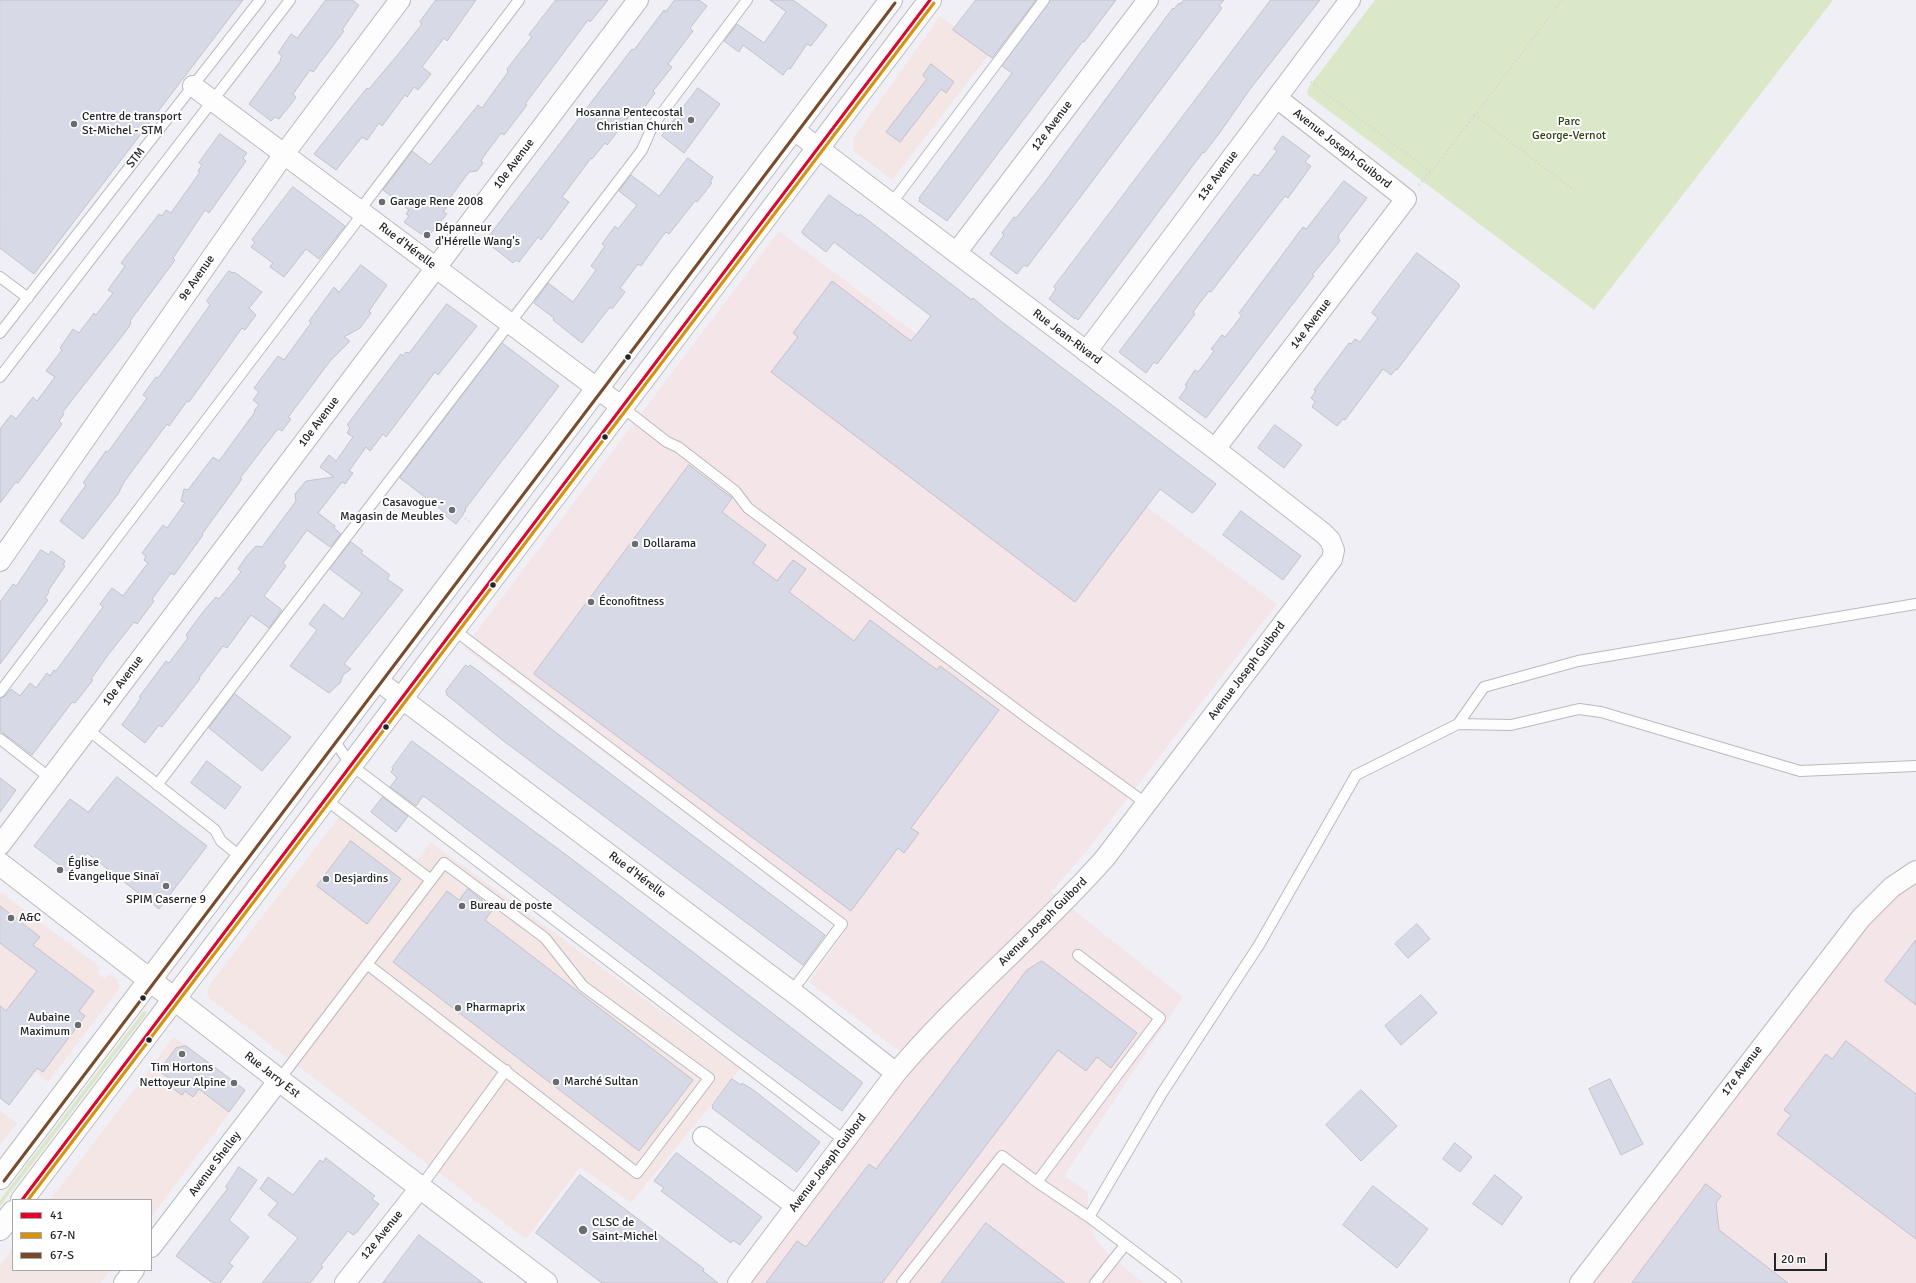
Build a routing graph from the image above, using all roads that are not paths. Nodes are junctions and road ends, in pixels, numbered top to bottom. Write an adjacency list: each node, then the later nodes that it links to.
1 (260, 0): 12 (lane, STM)
2 (290, 0): 14 (lane)
3 (400, 0): 17 (street, 9e Avenue)
4 (519, 0): 20 (lane)
5 (638, 0): 22 (street, 10e Avenue)
6 (747, 0): 25 (lane)
7 (891, 0): 15 (main road)
8 (930, 0): 16 (main road)
9 (1044, 0): 19 (lane)
10 (1148, 0): 21 (street, 12e Avenue)
11 (1350, 0): 13 (street, 13e Avenue)
12 (193, 86): 14 (street, Rue d'Hérelle); 24 (lane, STM)
13 (1277, 98): 18 (street, Avenue Joseph-Guibord); 27 (street, 13e Avenue)
14 (213, 101): 17 (street, Rue d'Hérelle); 28 (lane)
15 (794, 129): 16 (street, Rue Jean-Rivard); 29 (main road)
16 (819, 148): 19 (street, Rue Jean-Rivard); 30 (main road)
17 (284, 154): 20 (street, Rue d'Hérelle); 33 (street, 9e Avenue)
18 (1406, 199): 31 (street, 14e Avenue)
19 (891, 204): 21 (street, Rue Jean-Rivard)
20 (361, 212): 22 (street, Rue d'Hérelle); 37 (lane)
21 (956, 253): 27 (street, Rue Jean-Rivard)
22 (436, 267): 25 (street, Rue d'Hérelle); 40 (street, 10e Avenue)
23 (0, 277): 24 (lane)
24 (28, 298): 26 (lane, STM)
25 (509, 323): 29 (street, Rue d'Hérelle); 46 (lane)
26 (0, 333)
27 (1086, 352): 31 (street, Rue Jean-Rivard)
28 (0, 377)
29 (597, 389): 30 (street, Rue d'Hérelle); 36 (main road)
30 (622, 407): 35 (main road); 48 (lane)
31 (1215, 449): 32 (street, Rue Jean-Rivard)
32 (1334, 550): 48 (street, Avenue Joseph Guibord)
33 (0, 561)
34 (1916, 604): 39 (lane)
35 (453, 629): 38 (main road); 57 (lane)
36 (377, 680): 38 (street, Rue d'Hérelle); 41 (main road)
37 (0, 692)
38 (401, 699): 43 (main road); 57 (street, Rue d'Hérelle)
39 (1458, 724): 44 (lane); 70 (lane)
40 (87, 729): 45 (street, 10e Avenue); 46 (lane)
41 (333, 739): 43 (lane); 50 (main road)
42 (0, 740): 45 (lane)
43 (351, 765): 47 (main road); 63 (lane)
44 (1916, 766)
45 (50, 778): 49 (street, 10e Avenue)
46 (157, 785): 50 (lane)
47 (325, 799): 53 (lane); 58 (main road)
48 (1147, 804): 60 (street, Avenue Joseph Guibord)
49 (0, 845)
50 (242, 858): 56 (main road)
51 (0, 864): 56 (main road, Rue Jarry Est)
52 (1916, 871): 82 (street, 17e Avenue)
53 (431, 880): 55 (lane); 59 (lane)
54 (1078, 955): 65 (lane)
55 (367, 964): 59 (lane); 61 (lane)
56 (149, 979): 58 (main road, Rue Jarry Est); 64 (main road)
57 (792, 991): 60 (street, Rue d'Hérelle)
58 (174, 1000): 61 (main road, Rue Jarry Est); 67 (main road)
59 (506, 1070): 66 (lane)
60 (896, 1073): 63 (street, Avenue Joseph Guibord)
61 (279, 1080): 66 (main road, Rue Jarry Est); 73 (street, Avenue Shelley)
62 (704, 1137): 68 (street)
63 (845, 1141): 68 (street, Avenue Joseph Guibord)
64 (0, 1178)
65 (1037, 1182): 70 (lane); 79 (lane)
66 (420, 1188): 76 (street, 12e Avenue); 77 (main road, Rue Jarry Est)
67 (23, 1199)
68 (796, 1206): 78 (street, Avenue Joseph Guibord)
69 (12, 1213): 71 (main road)
70 (1089, 1218): 72 (lane)
71 (0, 1229)
72 (1125, 1245): 80 (lane); 81 (lane)
73 (152, 1246)
74 (133, 1271): 75 (street)
75 (124, 1283)
76 (345, 1283)
77 (546, 1283)
78 (738, 1283)
79 (902, 1283)
80 (1096, 1283)
81 (1176, 1283)
82 (1580, 1283)

